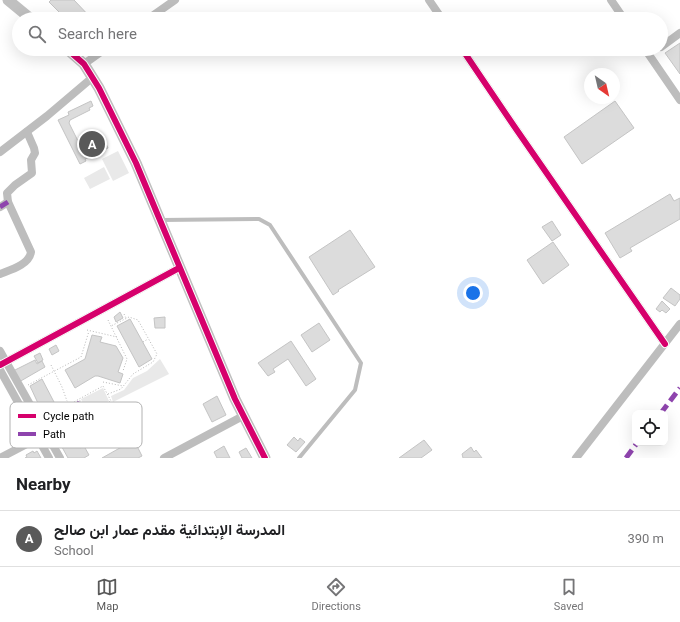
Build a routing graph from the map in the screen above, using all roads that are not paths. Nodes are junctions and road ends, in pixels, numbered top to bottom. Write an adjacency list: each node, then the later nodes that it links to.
1 (8, 0): 5 (street)
2 (175, 0): 6 (street)
3 (429, 0): 7 (street)
4 (611, 0): 8 (street)
5 (23, 12)
6 (158, 12)
7 (437, 12)
8 (619, 12)
9 (680, 33): 10 (street)
10 (668, 42)
11 (75, 56): 15 (street)
12 (95, 56): 15 (street)
13 (467, 56): 26 (street)
14 (650, 56): 17 (street)
15 (84, 64): 16 (street)
16 (93, 77): 18 (street); 22 (street)
17 (680, 100)
18 (26, 132): 19 (street); 20 (street)
19 (0, 152)
20 (8, 202): 21 (street); 24 (street)
21 (0, 206)
22 (159, 220): 23 (street); 41 (lane)
23 (180, 268): 28 (street); 32 (street)
24 (0, 274)
25 (680, 324): 26 (street)
26 (665, 344): 42 (street)
27 (0, 351): 28 (street)
28 (3, 363): 31 (street)
29 (0, 370): 30 (street)
30 (17, 402)
31 (27, 402)
32 (243, 416): 39 (street); 40 (street)
33 (18, 448): 36 (street)
34 (43, 448): 37 (street)
35 (54, 448): 38 (street)
36 (0, 458)
37 (49, 458)
38 (60, 458)
39 (164, 458)
40 (265, 458)
41 (299, 458)
42 (576, 458)

